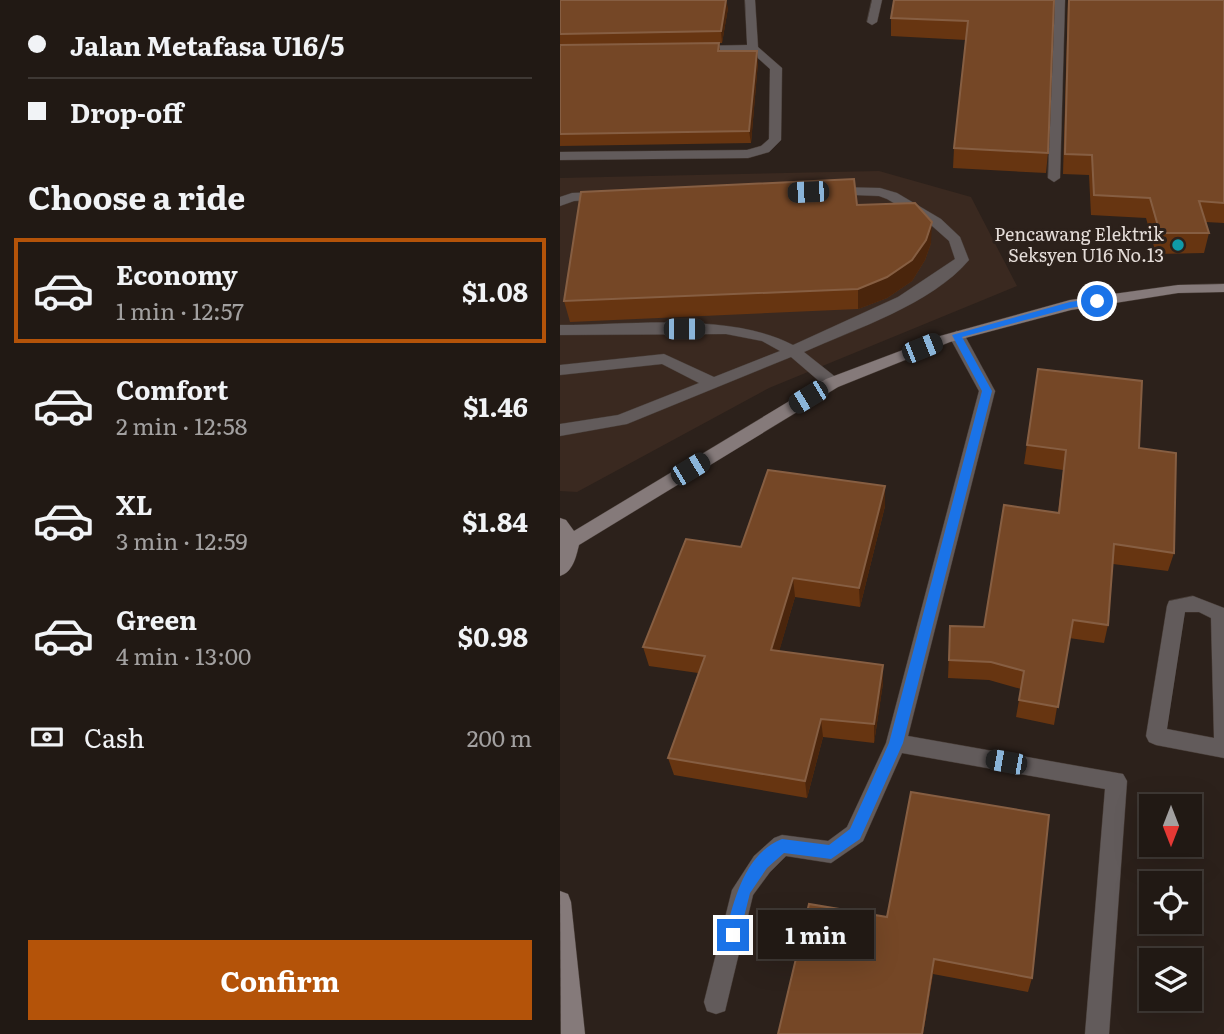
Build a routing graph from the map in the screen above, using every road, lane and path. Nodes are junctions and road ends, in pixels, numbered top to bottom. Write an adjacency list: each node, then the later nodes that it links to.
1 (750, 0): 5 (street)
2 (877, 0): 4 (street)
3 (1060, 0): 8 (street)
4 (872, 22)
5 (753, 48): 6 (street); 7 (street)
6 (684, 49)
7 (560, 156)
8 (1054, 178)
9 (820, 191): 15 (street)
10 (613, 196): 11 (street)
11 (560, 202)
12 (1224, 288): 14 (street)
13 (560, 330): 15 (street)
14 (957, 335): 18 (street); 23 (street)
15 (793, 351): 17 (street); 18 (street)
16 (560, 369): 17 (street)
17 (713, 383): 19 (street)
18 (832, 383): 20 (street)
19 (560, 430)
20 (565, 533): 21 (street)
21 (560, 569)
22 (1224, 739): 24 (street)
23 (896, 743): 26 (street); 28 (street)
24 (1224, 749)
25 (560, 902): 27 (street)
26 (716, 1002)
27 (573, 1034)
28 (1097, 1034)

